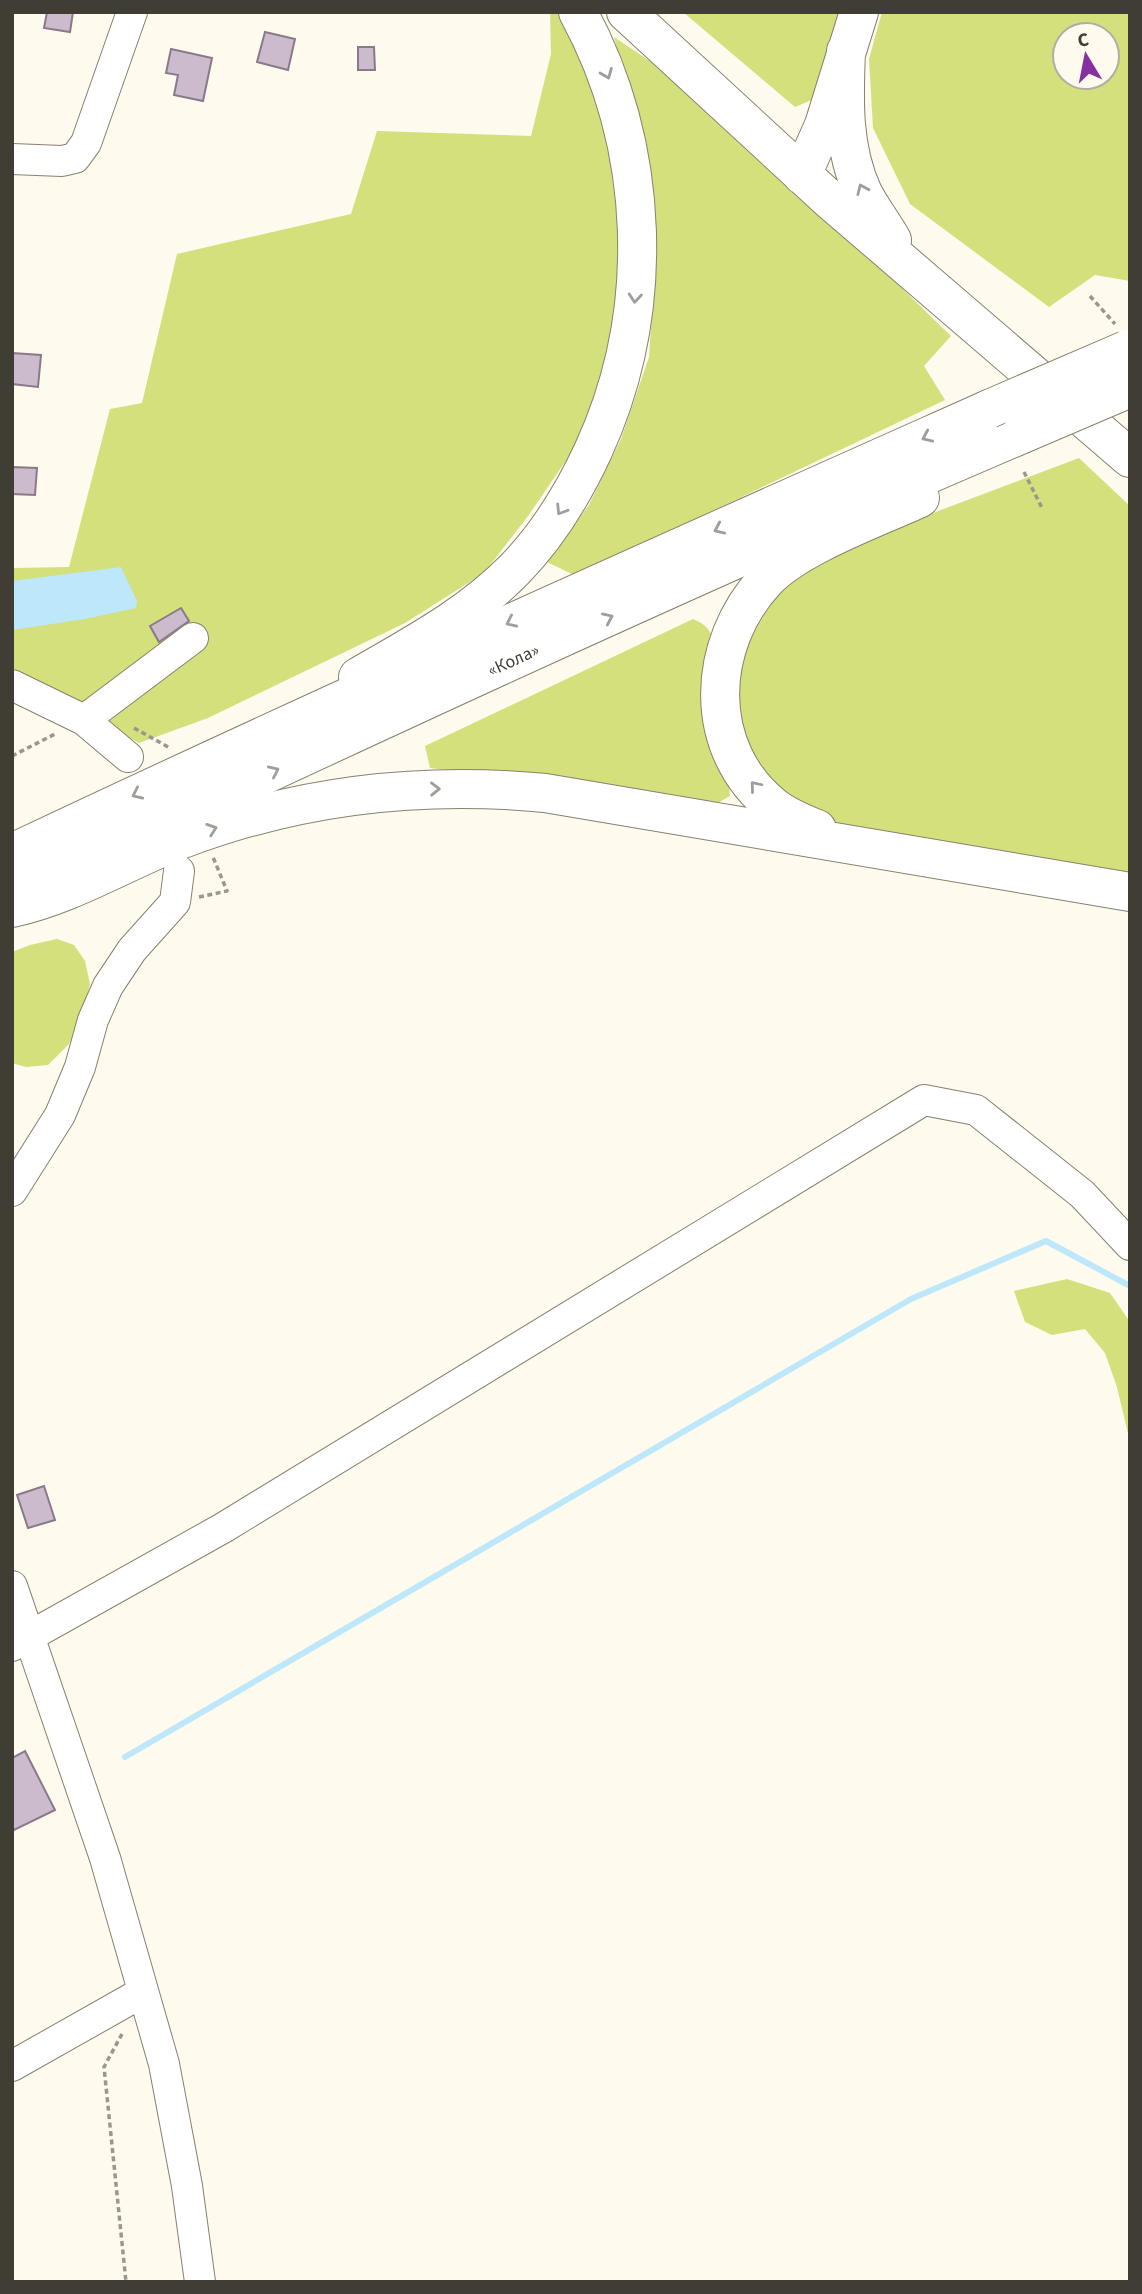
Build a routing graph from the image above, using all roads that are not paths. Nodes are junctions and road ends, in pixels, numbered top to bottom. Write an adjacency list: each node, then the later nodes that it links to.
1 (132, 12): 6 (street)
2 (578, 12): 16 (main road, one-way to 16)
3 (626, 12): 7 (main road)
4 (859, 12): 5 (main road)
5 (846, 51): 7 (main road); 8 (main road, one-way to 5)
6 (12, 159)
7 (802, 175): 8 (main road)
8 (910, 268): 12 (main road)
9 (1127, 344): 16 (main road, «Кола», one-way to 16, bridge)
10 (1130, 388): 11 (main road, bridge)
11 (1020, 435): 18 (main road, one-way to 11); 22 (main road, «Кола», one-way to 11)
12 (1130, 458)
13 (193, 638): 15 (street)
14 (12, 685): 15 (street)
15 (84, 720): 17 (street)
16 (221, 755): 19 (main road, «Кола», one-way to 19)
17 (128, 757)
18 (854, 844): 21 (main road); 23 (main road, one-way to 18)
19 (12, 853)
20 (180, 871): 24 (street)
21 (1130, 892)
22 (12, 893)
23 (12, 908)
24 (12, 1191)
25 (1130, 1245): 27 (street)
26 (12, 1586): 27 (street)
27 (22, 1642): 28 (street)
28 (144, 1992): 29 (street); 30 (street)
29 (12, 2066)
30 (200, 2282)

